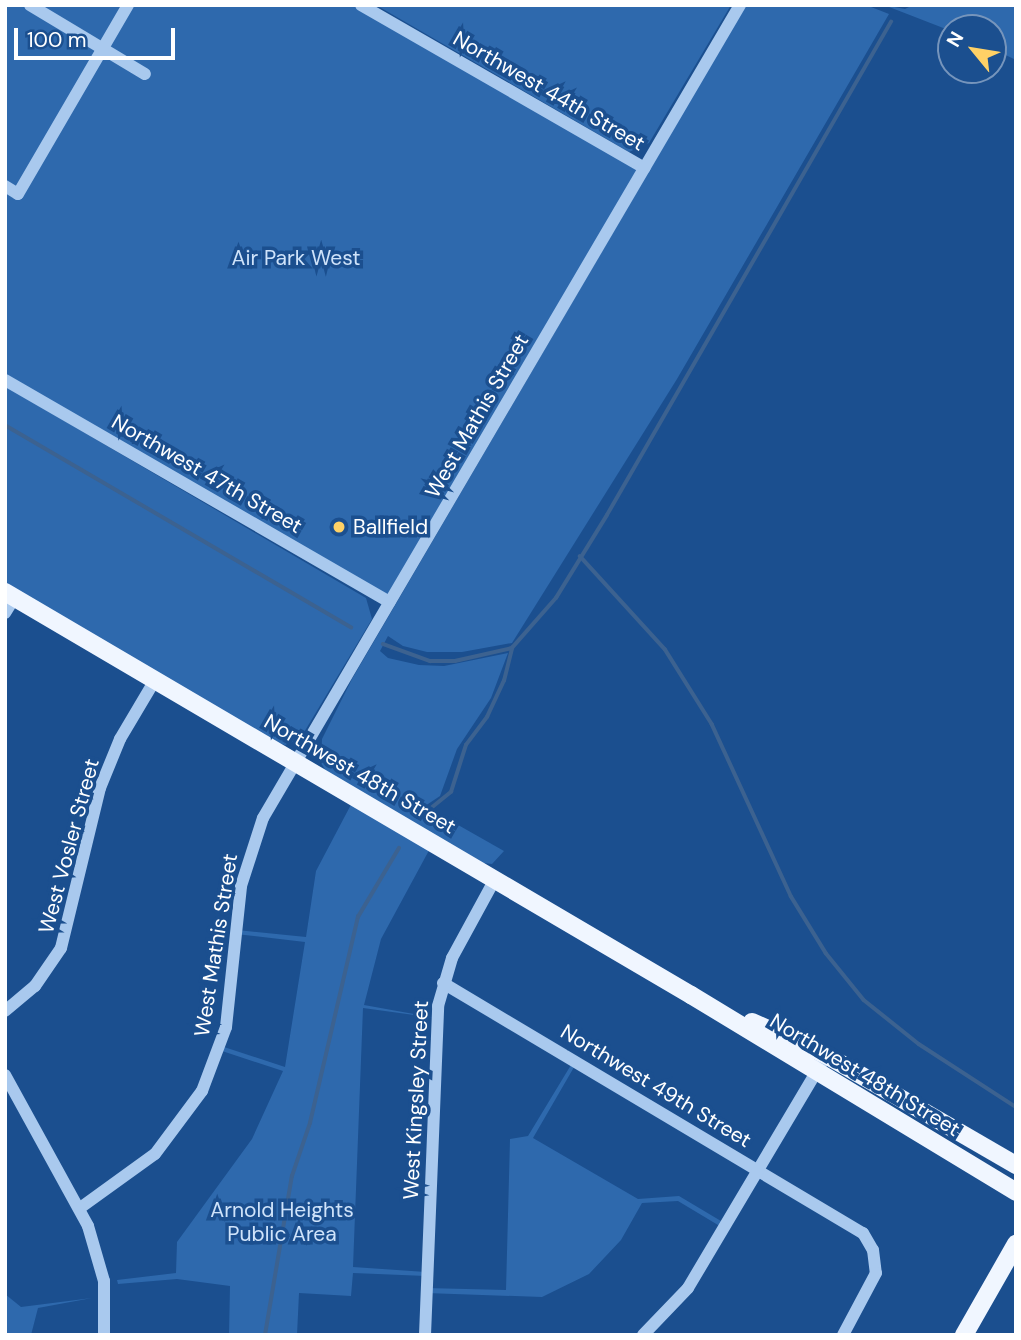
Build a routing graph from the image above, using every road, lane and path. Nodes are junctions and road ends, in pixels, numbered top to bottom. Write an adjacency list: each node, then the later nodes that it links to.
1 (30, 5): 5 (street)
2 (128, 5): 5 (street)
3 (362, 5): 7 (street, Northwest 44th Street)
4 (740, 5): 7 (street, West Mathis Street)
5 (103, 49): 6 (street); 8 (street)
6 (145, 74)
7 (644, 168): 11 (street, West Mathis Street)
8 (5, 186)
9 (5, 380): 11 (street, Northwest 47th Street)
10 (10, 594): 12 (street); 13 (main road, Northwest 48th Street)
11 (390, 602): 14 (street, West Mathis Street)
12 (5, 613)
13 (155, 680): 14 (main road, Northwest 48th Street); 18 (street, West Vosler Street)
14 (295, 762): 15 (main road, Northwest 48th Street); 25 (street, West Mathis Street)
15 (495, 879): 16 (street, West Kingsley Street); 17 (main road, Northwest 48th Street)
16 (443, 983): 23 (street, Northwest 49th Street); 28 (street, West Kingsley Street)
17 (691, 995): 19 (main road, Northwest 48th Street); 20 (main road, Northwest 48th Street)
18 (5, 1011)
19 (826, 1055): 20 (street); 22 (main road, Northwest 48th Street)
20 (816, 1073): 23 (street); 24 (main road, Northwest 48th Street)
21 (5, 1075): 25 (street)
22 (1016, 1165)
23 (758, 1169): 29 (street); 30 (street, Northwest 49th Street)
24 (1016, 1192)
25 (80, 1208): 27 (street)
26 (1016, 1244): 31 (main road)
27 (104, 1335)
28 (425, 1335)
29 (643, 1335)
30 (844, 1335)
31 (964, 1335)

